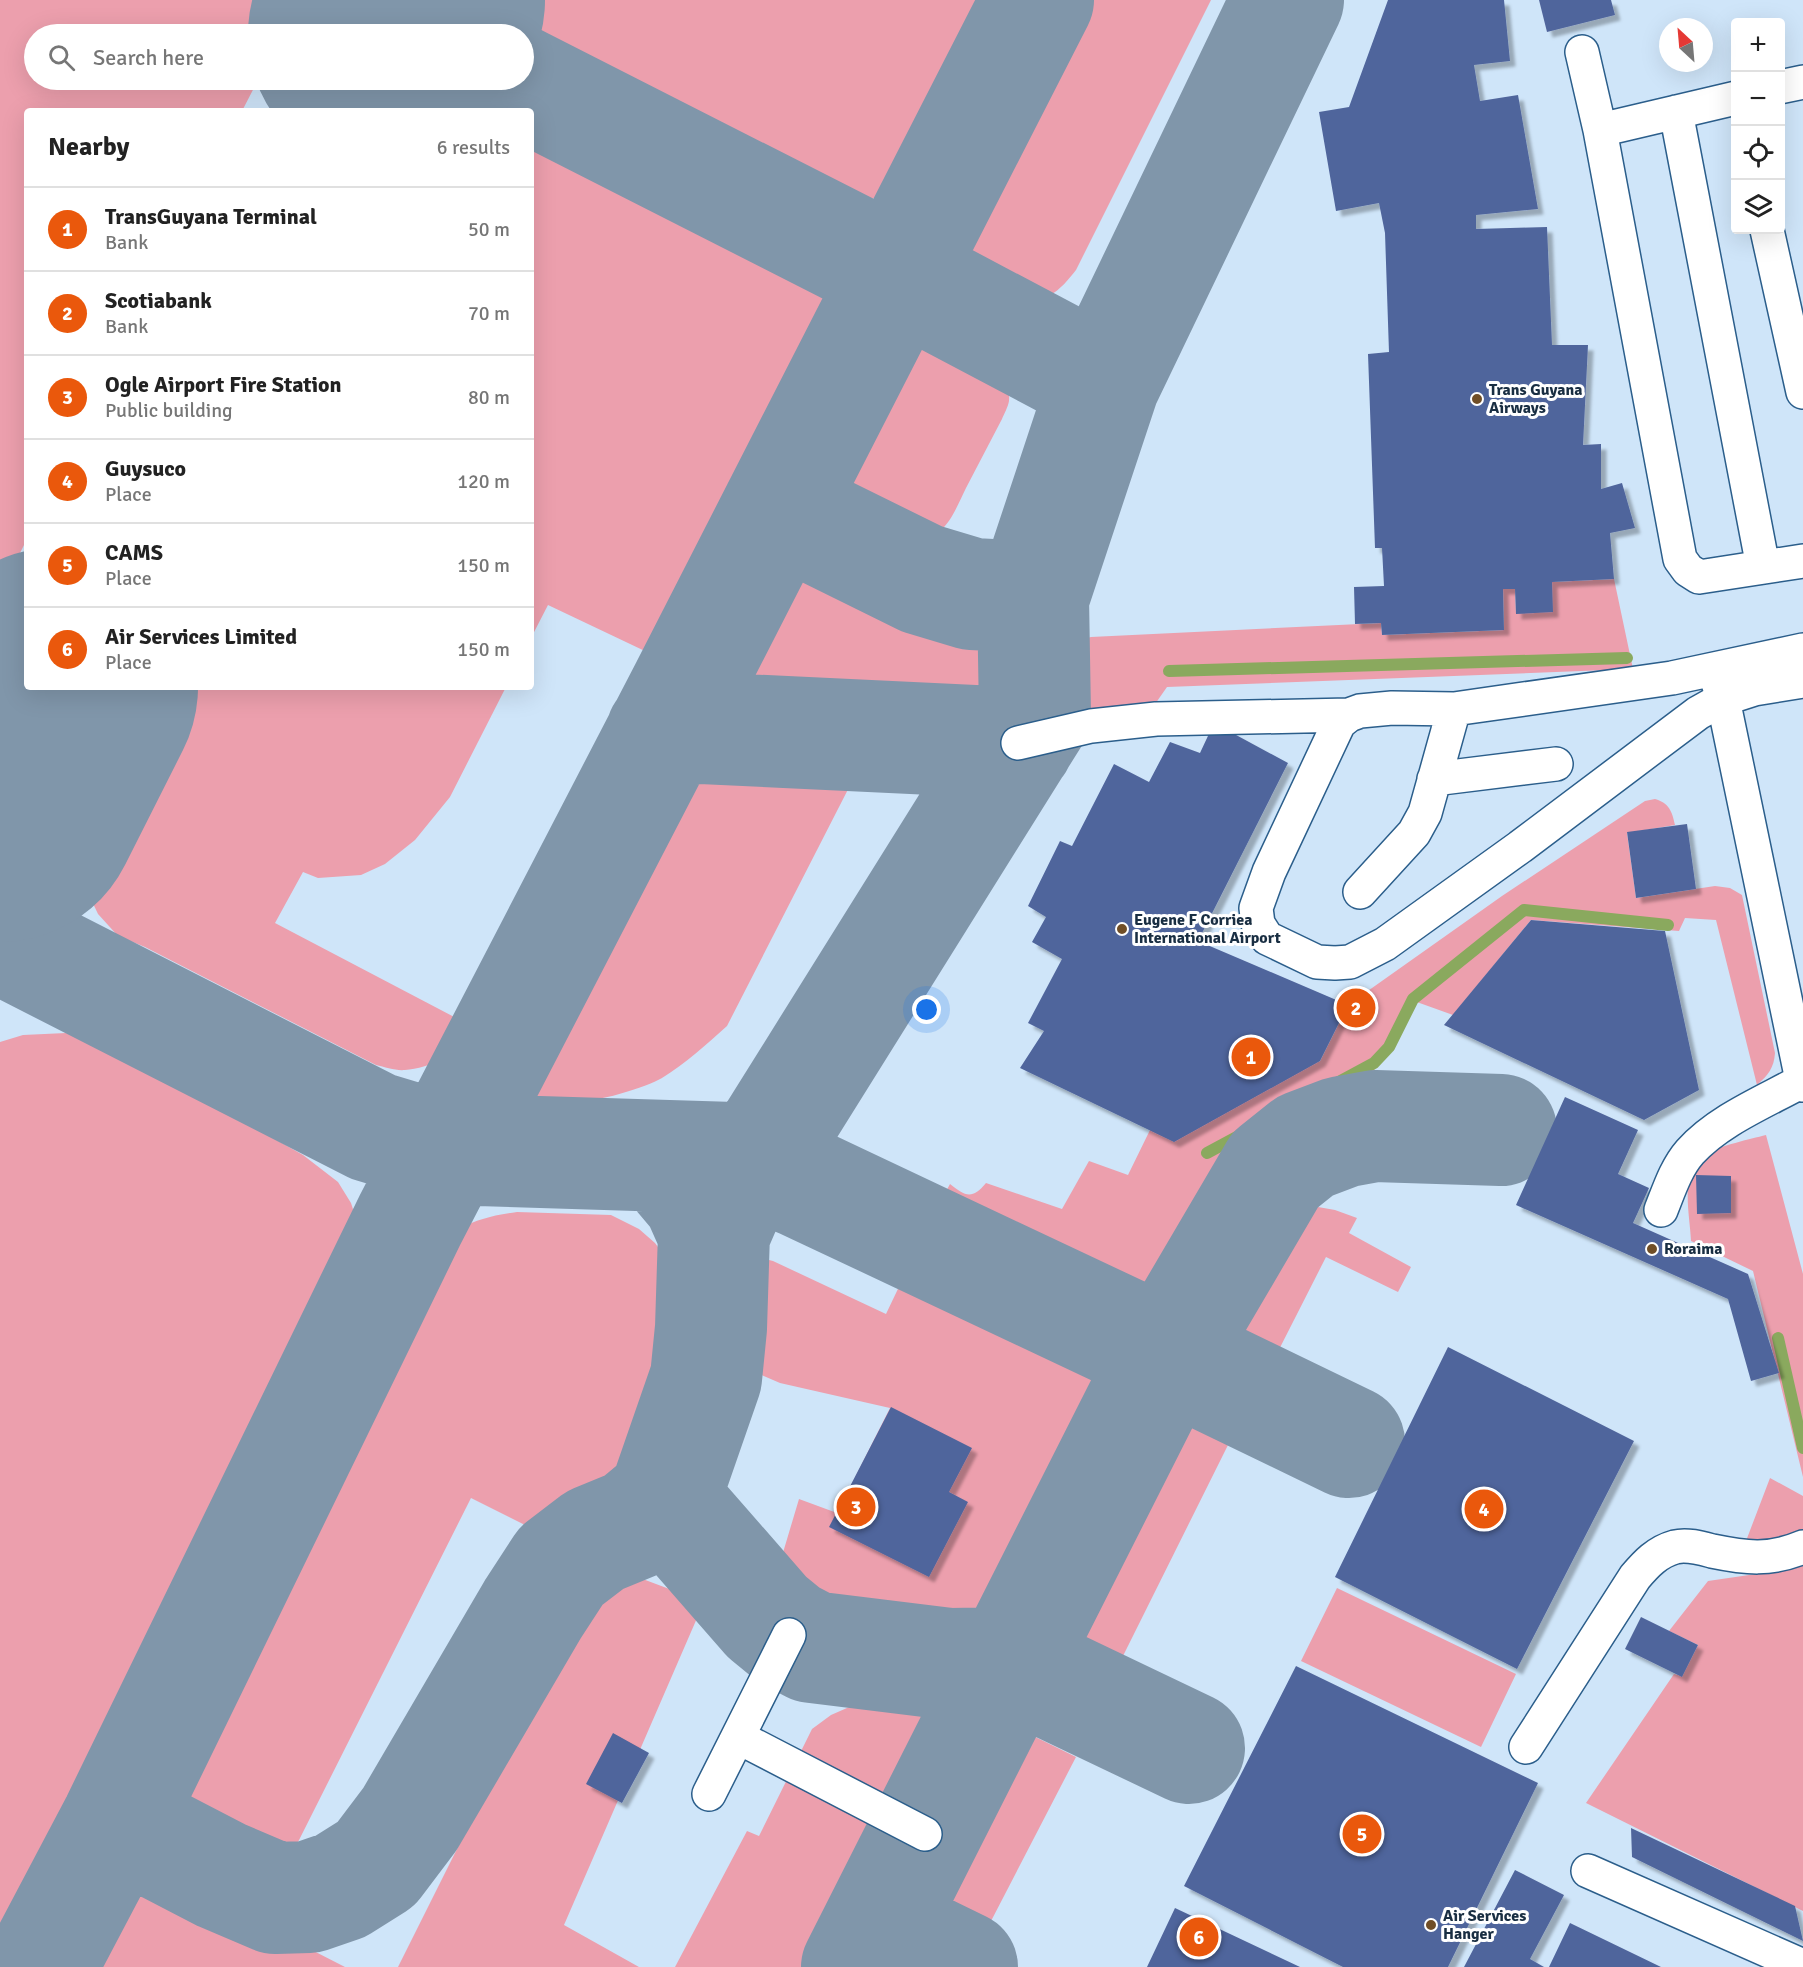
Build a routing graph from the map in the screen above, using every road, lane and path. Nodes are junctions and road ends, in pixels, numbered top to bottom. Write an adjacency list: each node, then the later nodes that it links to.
1 (1582, 52): 6 (street)
2 (1803, 82): 3 (street)
3 (1785, 86)
4 (1731, 99): 5 (street)
5 (1676, 112): 6 (street); 10 (street)
6 (1600, 130): 10 (street)
7 (1768, 234): 8 (street)
8 (1803, 392)
9 (1803, 561): 10 (street)
10 (1763, 567)
11 (1803, 650): 12 (street)
12 (1750, 675): 13 (street); 14 (street)
13 (1803, 681)
14 (1712, 694): 15 (street); 16 (street); 21 (street)
15 (1454, 709): 16 (street); 19 (street)
16 (1349, 715): 17 (street)
17 (1018, 743)
18 (1556, 764): 19 (street)
19 (1434, 779): 20 (street)
20 (1360, 892)
21 (1803, 1083): 22 (street)
22 (1661, 1210)
23 (1799, 1548): 26 (street)
24 (789, 1635): 25 (street)
25 (738, 1737): 27 (street); 28 (street)
26 (1526, 1747)
27 (709, 1794)
28 (925, 1834)
29 (1588, 1871): 30 (street)
30 (1803, 1966)

